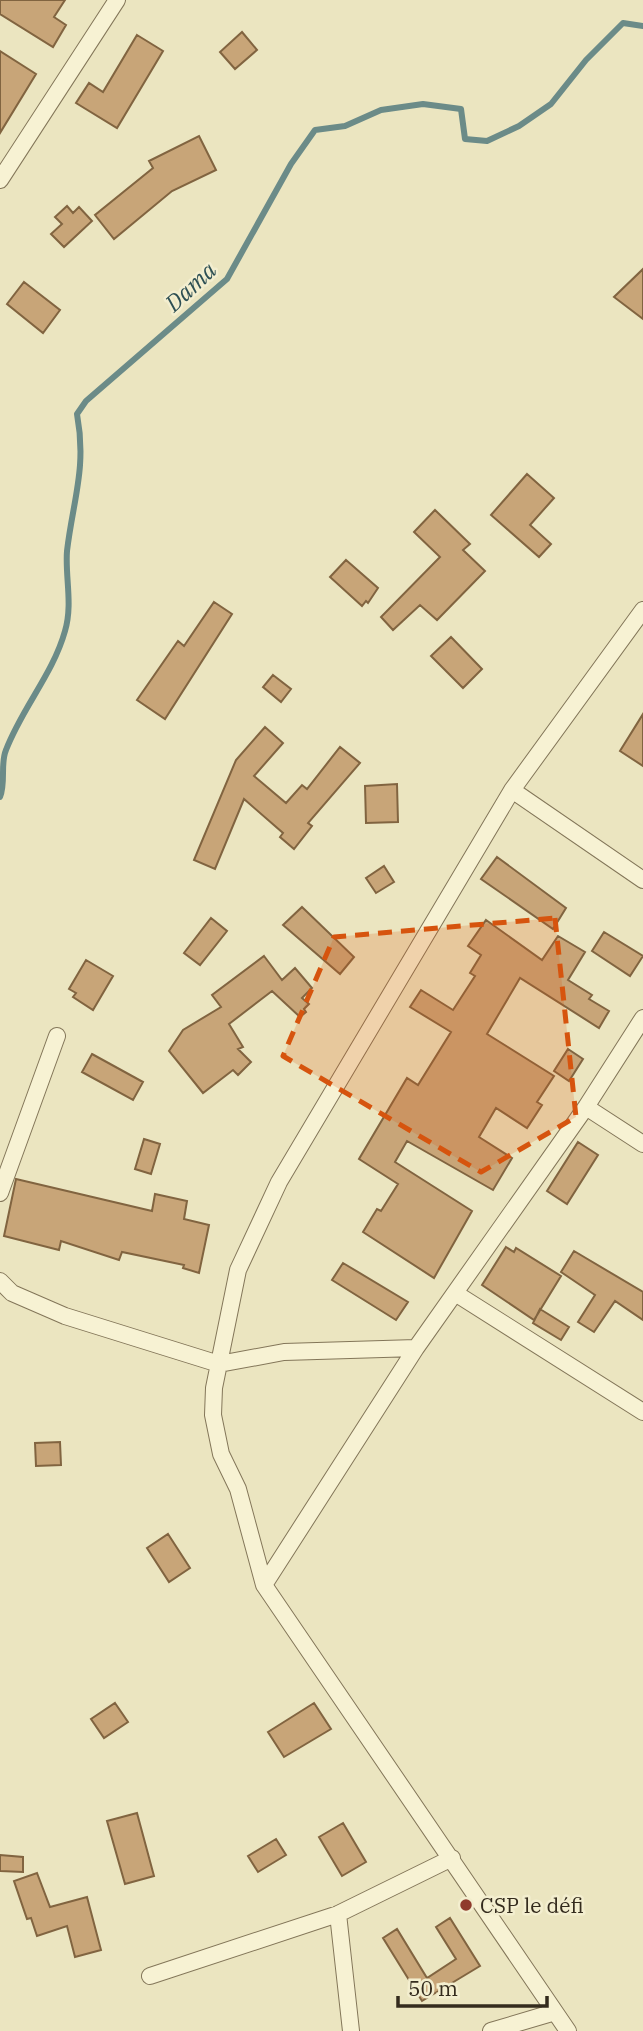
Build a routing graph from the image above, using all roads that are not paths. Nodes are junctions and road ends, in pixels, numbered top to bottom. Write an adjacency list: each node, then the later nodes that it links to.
1 (117, 0): 2 (street)
2 (0, 180)
3 (643, 610): 4 (street)
4 (512, 790): 5 (street); 14 (street)
5 (643, 880)
6 (643, 1018): 8 (street)
7 (57, 1036): 10 (street)
8 (586, 1107): 9 (street); 12 (street)
9 (643, 1144)
10 (0, 1193)
11 (0, 1281): 14 (street)
12 (455, 1293): 13 (street); 15 (street)
13 (416, 1349): 14 (street); 16 (street)
14 (219, 1364): 16 (street)
15 (643, 1412)
16 (264, 1585): 17 (street)
17 (452, 1858): 18 (street); 20 (street)
18 (338, 1914): 19 (street); 21 (street)
19 (150, 1976)
20 (555, 2012): 22 (street); 23 (street)
21 (351, 2031)
22 (491, 2031)
23 (568, 2031)

